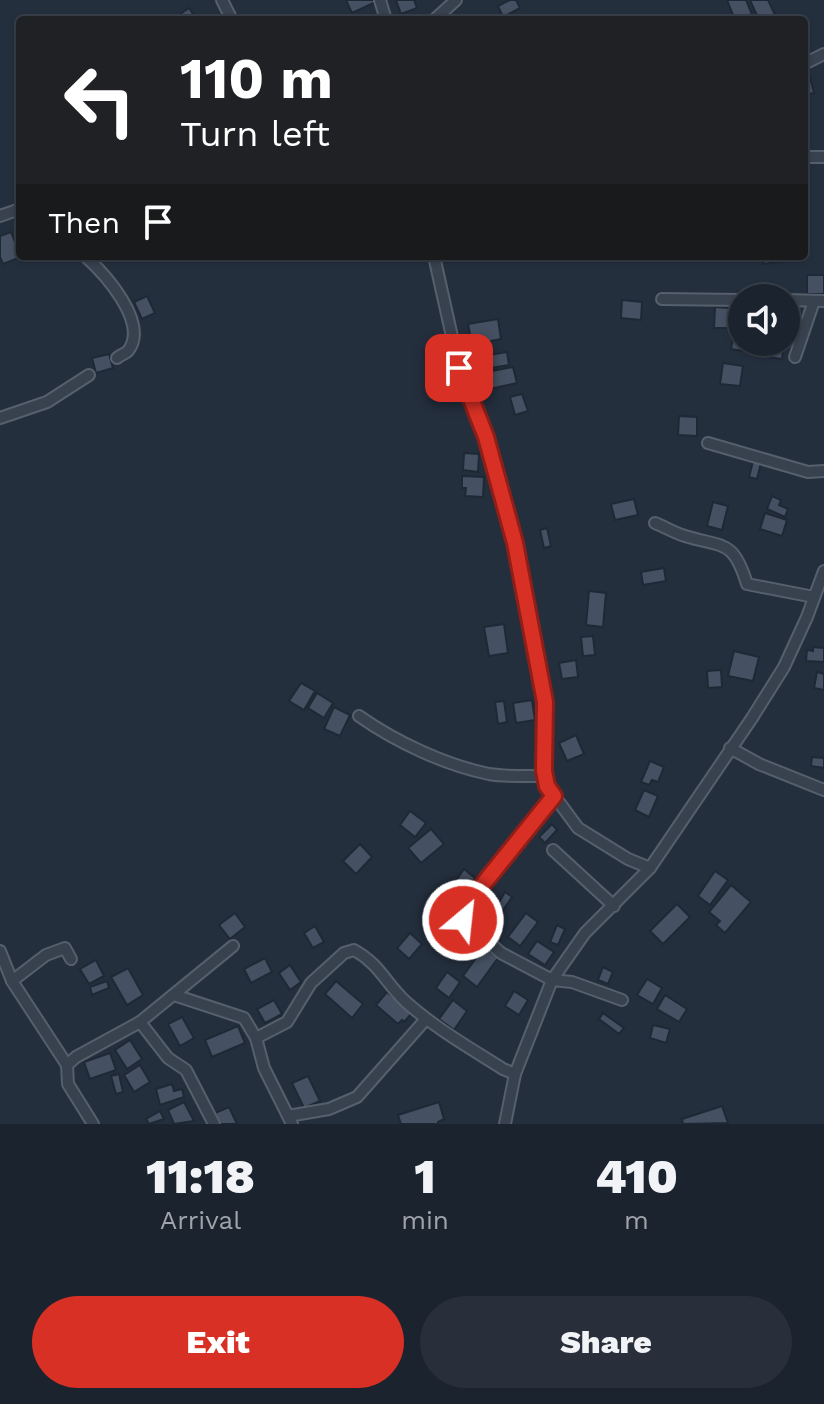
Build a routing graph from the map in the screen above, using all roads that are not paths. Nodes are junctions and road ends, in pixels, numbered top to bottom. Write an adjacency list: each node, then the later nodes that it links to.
1 (456, 0): 2 (street)
2 (438, 16)
3 (89, 260): 9 (street)
4 (435, 260): 19 (street)
5 (662, 299): 6 (street)
6 (728, 300)
7 (819, 301): 8 (street)
8 (795, 357)
9 (117, 358)
10 (89, 375): 11 (street)
11 (0, 418)
12 (708, 443): 13 (street)
13 (824, 471)
14 (655, 523): 16 (street)
15 (824, 571): 16 (street)
16 (814, 597): 18 (street)
17 (359, 716): 19 (street)
18 (730, 748): 20 (street); 23 (street)
19 (545, 776): 21 (street)
20 (824, 790)
21 (554, 796): 23 (street); 28 (street)
22 (553, 850): 24 (street)
23 (650, 868): 24 (street)
24 (614, 906): 28 (street)
25 (233, 946): 30 (street)
26 (0, 951): 29 (street)
27 (71, 959): 29 (street)
28 (552, 980): 31 (street); 36 (street)
29 (12, 981): 35 (street)
30 (174, 995): 33 (street); 34 (street)
31 (622, 1000)
32 (426, 1019): 34 (street); 36 (street); 37 (street)
33 (140, 1022): 35 (street); 39 (street)
34 (256, 1038): 37 (street)
35 (67, 1065): 38 (street)
36 (515, 1074): 40 (street)
37 (290, 1120)
38 (93, 1124)
39 (214, 1124)
40 (505, 1124)

